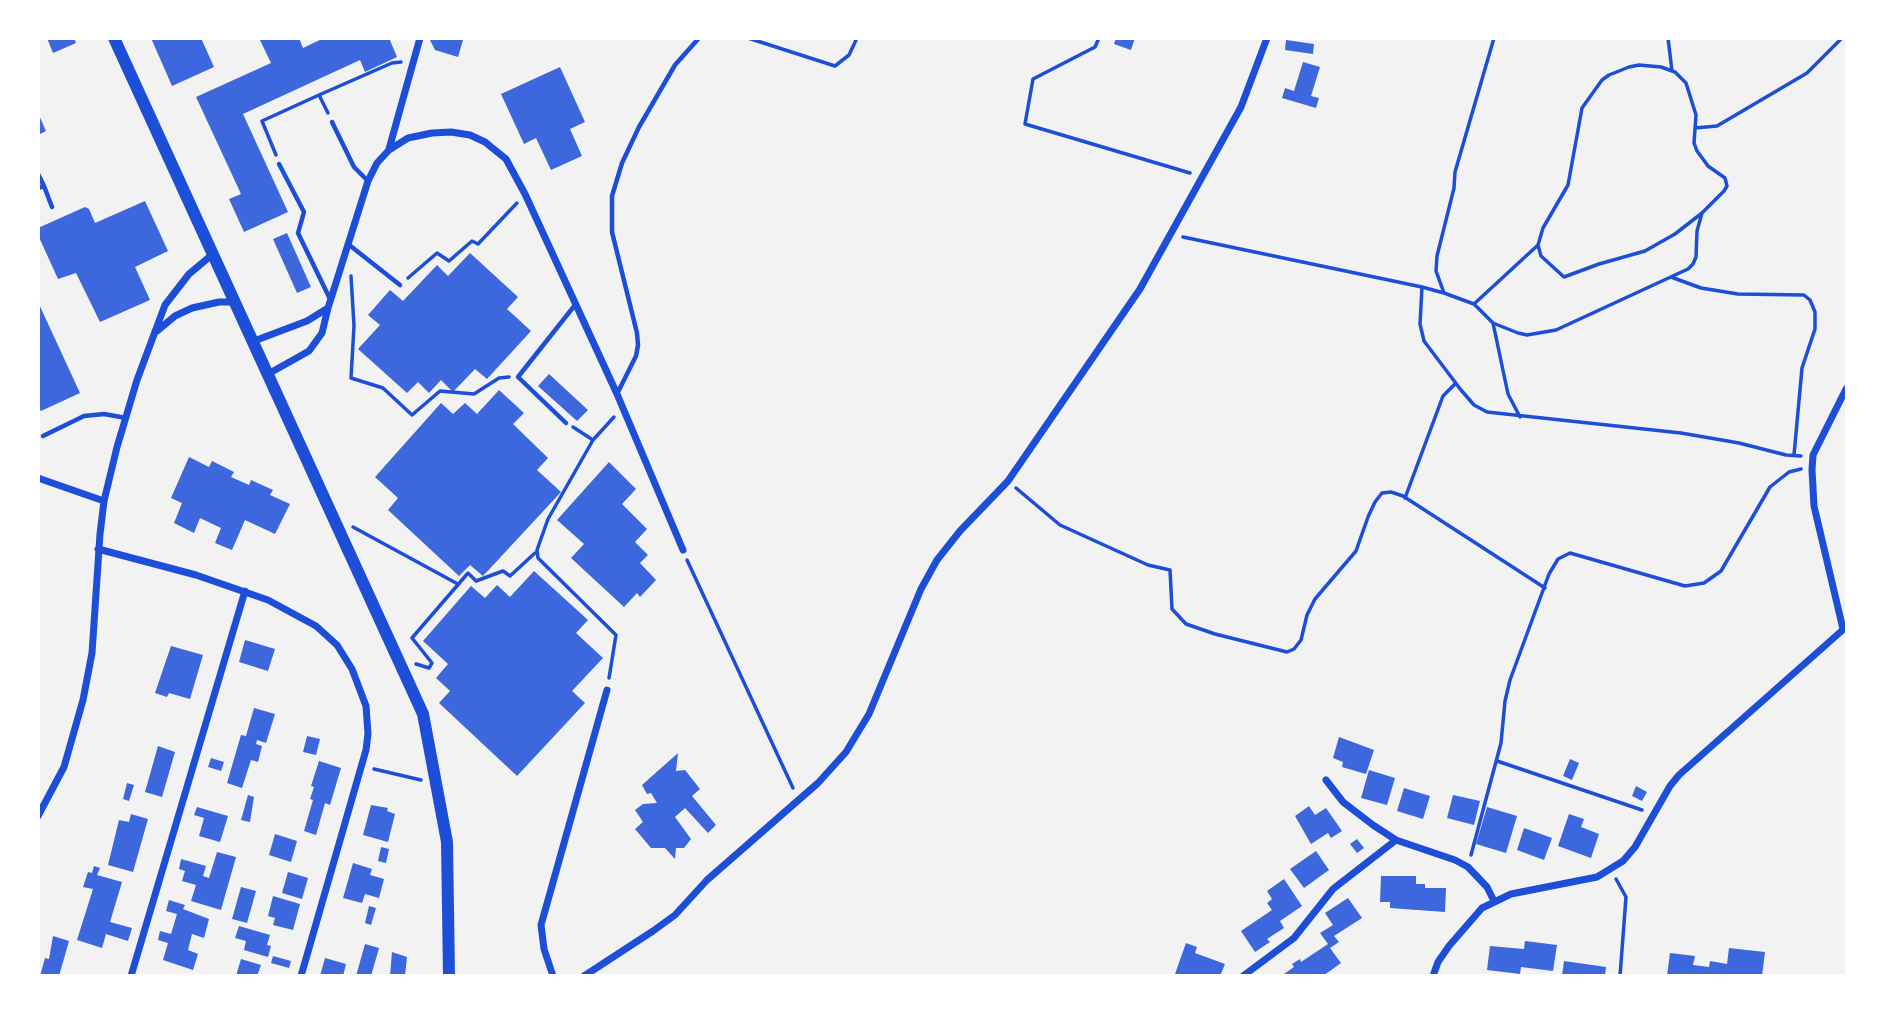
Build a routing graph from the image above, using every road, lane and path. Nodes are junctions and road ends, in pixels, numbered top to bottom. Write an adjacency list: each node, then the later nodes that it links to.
1 (114, 38): 28 (street)
2 (420, 38): 11 (street)
3 (699, 38): 44 (lane)
4 (748, 38): 5 (path)
5 (857, 38)
6 (1098, 38): 19 (path)
7 (1267, 38): 19 (street)
8 (1494, 38): 32 (path)
9 (1668, 38): 12 (path)
10 (1842, 38): 15 (path)
11 (413, 61): 13 (path); 16 (street)
12 (1672, 71): 15 (path); 27 (path)
13 (319, 95): 14 (path); 17 (path)
14 (332, 122): 20 (lane)
15 (1695, 128): 24 (path)
16 (388, 150): 20 (street); 22 (street)
17 (279, 164): 34 (lane)
18 (38, 174): 21 (lane)
19 (1202, 176): 25 (street)
20 (368, 181): 26 (street)
21 (41, 187): 23 (lane)
22 (525, 194): 30 (path); 35 (street)
23 (52, 207)
24 (1702, 213): 27 (path); 29 (path)
25 (1171, 233): 31 (path); 55 (street)
26 (348, 243): 30 (lane); 34 (street); 41 (path)
27 (1538, 245): 36 (path)
28 (213, 254): 33 (street); 38 (street)
29 (1671, 277): 37 (path); 51 (path)
30 (400, 285)
31 (1422, 287): 32 (path); 42 (path)
32 (1444, 292): 36 (path)
33 (234, 302): 38 (street); 39 (street)
34 (330, 304): 39 (street); 40 (street)
35 (576, 304): 41 (lane); 44 (street)
36 (1474, 304): 37 (path)
37 (1493, 323): 46 (path)
38 (156, 332): 47 (street)
39 (254, 341): 40 (street)
40 (268, 374): 58 (street)
41 (518, 377): 48 (lane)
42 (1455, 384): 46 (path); 56 (path)
43 (1846, 388): 52 (street)
44 (617, 394): 45 (street)
45 (623, 408): 50 (path); 60 (street)
46 (1520, 417): 51 (path)
47 (125, 418): 49 (lane); 57 (street)
48 (566, 423): 50 (path)
49 (43, 436)
50 (593, 440): 67 (path)
51 (1794, 455): 52 (path)
52 (1812, 455): 53 (street)
53 (1812, 470): 63 (path); 65 (street)
54 (38, 478): 57 (street)
55 (1008, 481): 56 (path); 72 (street)
56 (1405, 498): 63 (path)
57 (104, 501): 59 (street)
58 (334, 516): 62 (path); 66 (street)
59 (98, 549): 64 (street); 74 (street)
60 (683, 550): 72 (path)
61 (535, 553): 66 (path)
62 (456, 583)
63 (1545, 588): 68 (path)
64 (245, 591): 79 (street); 80 (street)
65 (1845, 628): 73 (street)
66 (397, 657): 81 (street)
67 (607, 690): 82 (street)
68 (1497, 761): 73 (path); 76 (path)
69 (373, 769): 70 (path)
70 (414, 778)
71 (1326, 780): 75 (street)
72 (798, 799): 83 (street)
73 (1654, 814): 77 (street)
74 (38, 816)
75 (1396, 839): 76 (street); 84 (street)
76 (1468, 867): 78 (street)
77 (1612, 870): 78 (street); 86 (path)
78 (1494, 901): 85 (street)
79 (131, 975)
80 (301, 975)
81 (449, 975)
82 (553, 975)
83 (584, 975)
84 (1243, 975)
85 (1433, 975)
86 (1619, 975)

